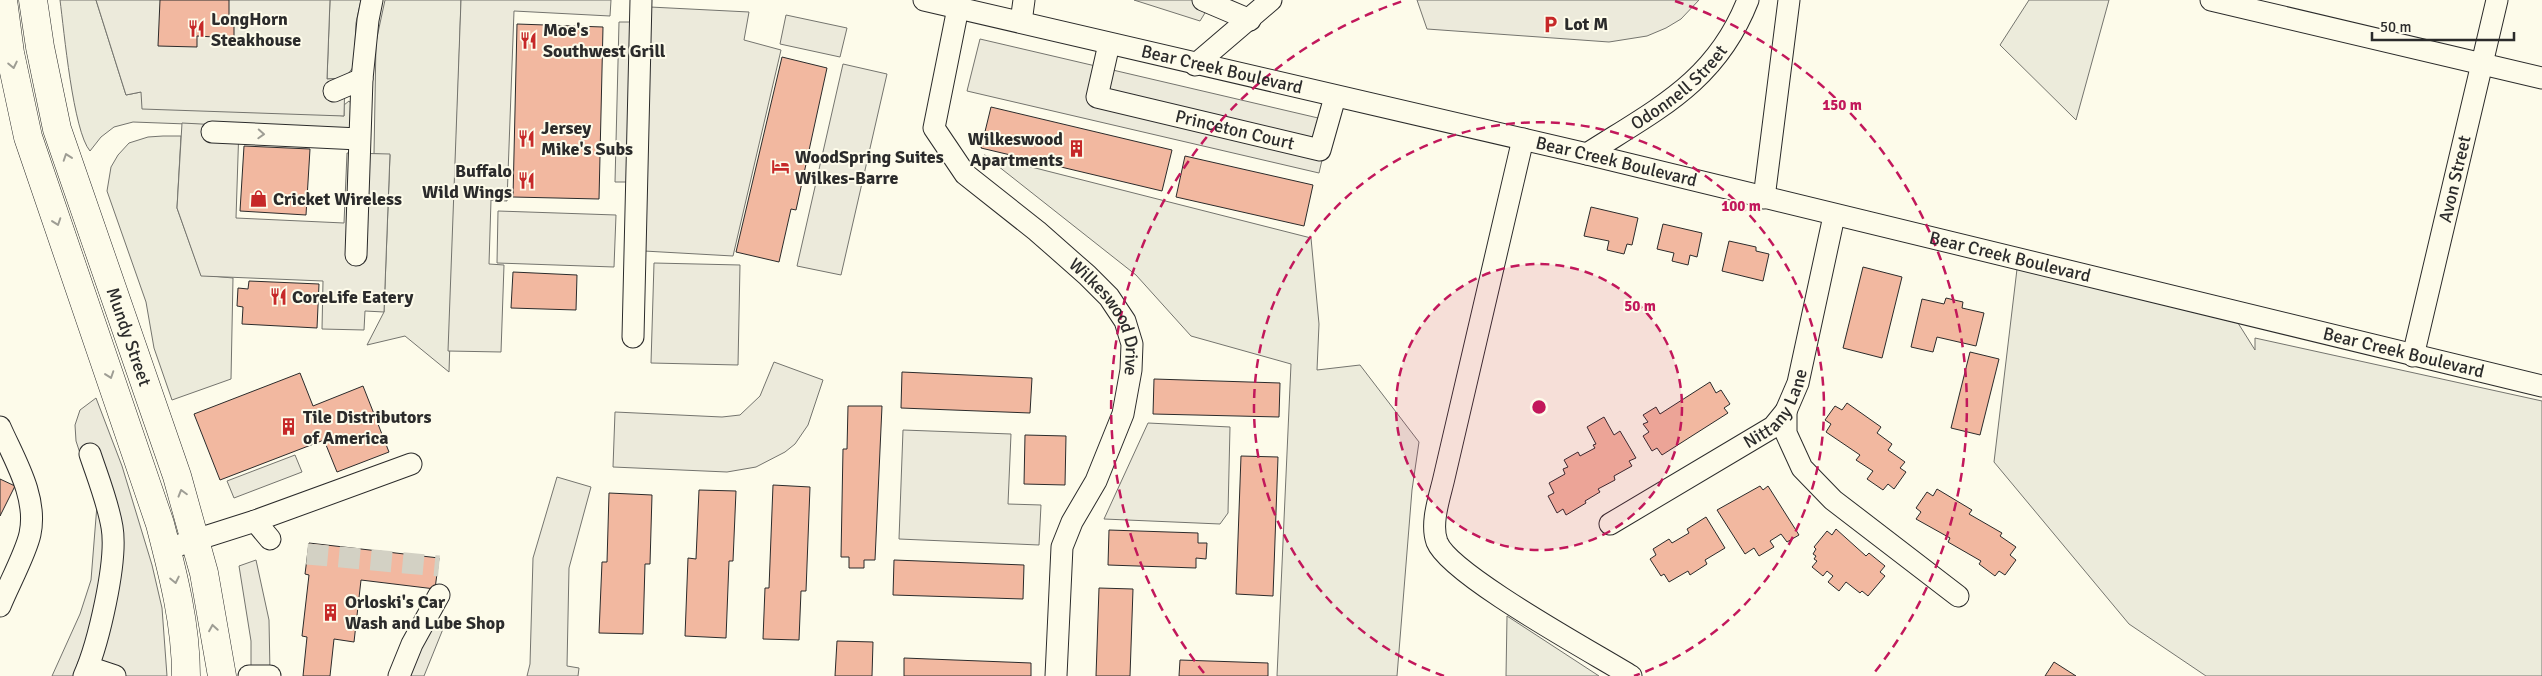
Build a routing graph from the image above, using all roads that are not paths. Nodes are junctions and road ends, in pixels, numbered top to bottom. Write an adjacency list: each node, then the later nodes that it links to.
1 (3, 0): 41 (main road, Mundy Street, one-way to 41)
2 (33, 0): 40 (main road, Mundy Street, one-way to 2)
3 (372, 0): 20 (street)
4 (641, 0): 30 (street)
5 (924, 0): 13 (street, Bear Creek Boulevard)
6 (1024, 0): 15 (street)
7 (1203, 0): 14 (street)
8 (1271, 0): 14 (street)
9 (1748, 0): 26 (street, Odonnell Street)
10 (1789, 0): 27 (street)
11 (2211, 0): 17 (street)
12 (2497, 0): 17 (street, Avon Street)
13 (958, 8): 15 (street, Bear Creek Boulevard); 52 (street, Wilkeswood Drive)
14 (1250, 20): 18 (street)
15 (1021, 22): 16 (street, Bear Creek Boulevard)
16 (1109, 44): 18 (street, Bear Creek Boulevard); 22 (street, Princeton Court)
17 (2481, 64): 19 (street); 31 (street, Avon Street)
18 (1195, 65): 22 (street, Bear Creek Boulevard)
19 (2542, 78)
20 (362, 79): 21 (street); 24 (street)
21 (334, 91)
22 (1335, 97): 25 (street, Bear Creek Boulevard)
23 (212, 132): 24 (street, one-way to 24)
24 (360, 139): 29 (street)
25 (1523, 139): 26 (street, Bear Creek Boulevard); 53 (street)
26 (1586, 154): 27 (street, Bear Creek Boulevard)
27 (1764, 198): 28 (street, Bear Creek Boulevard)
28 (1834, 216): 31 (street, Bear Creek Boulevard); 33 (street, Nittany Lane)
29 (356, 255)
30 (633, 337)
31 (2413, 356): 32 (street, Bear Creek Boulevard)
32 (2542, 386)
33 (1786, 411): 38 (street, Nittany Lane); 43 (street)
34 (0, 427): 44 (street)
35 (90, 454): 45 (street)
36 (411, 464): 37 (street)
37 (255, 521): 39 (street); 40 (street)
38 (1610, 524)
39 (270, 539)
40 (195, 540): 41 (street); 48 (main road, Mundy Street, one-way to 40)
41 (167, 549): 47 (main road, Mundy Street, one-way to 47)
42 (439, 595): 51 (street)
43 (1958, 596)
44 (0, 606)
45 (86, 672): 46 (street)
46 (115, 676)
47 (186, 676)
48 (222, 676)
49 (249, 676): 50 (street)
50 (270, 676)
51 (399, 676)
52 (1056, 676)
53 (1631, 676)

